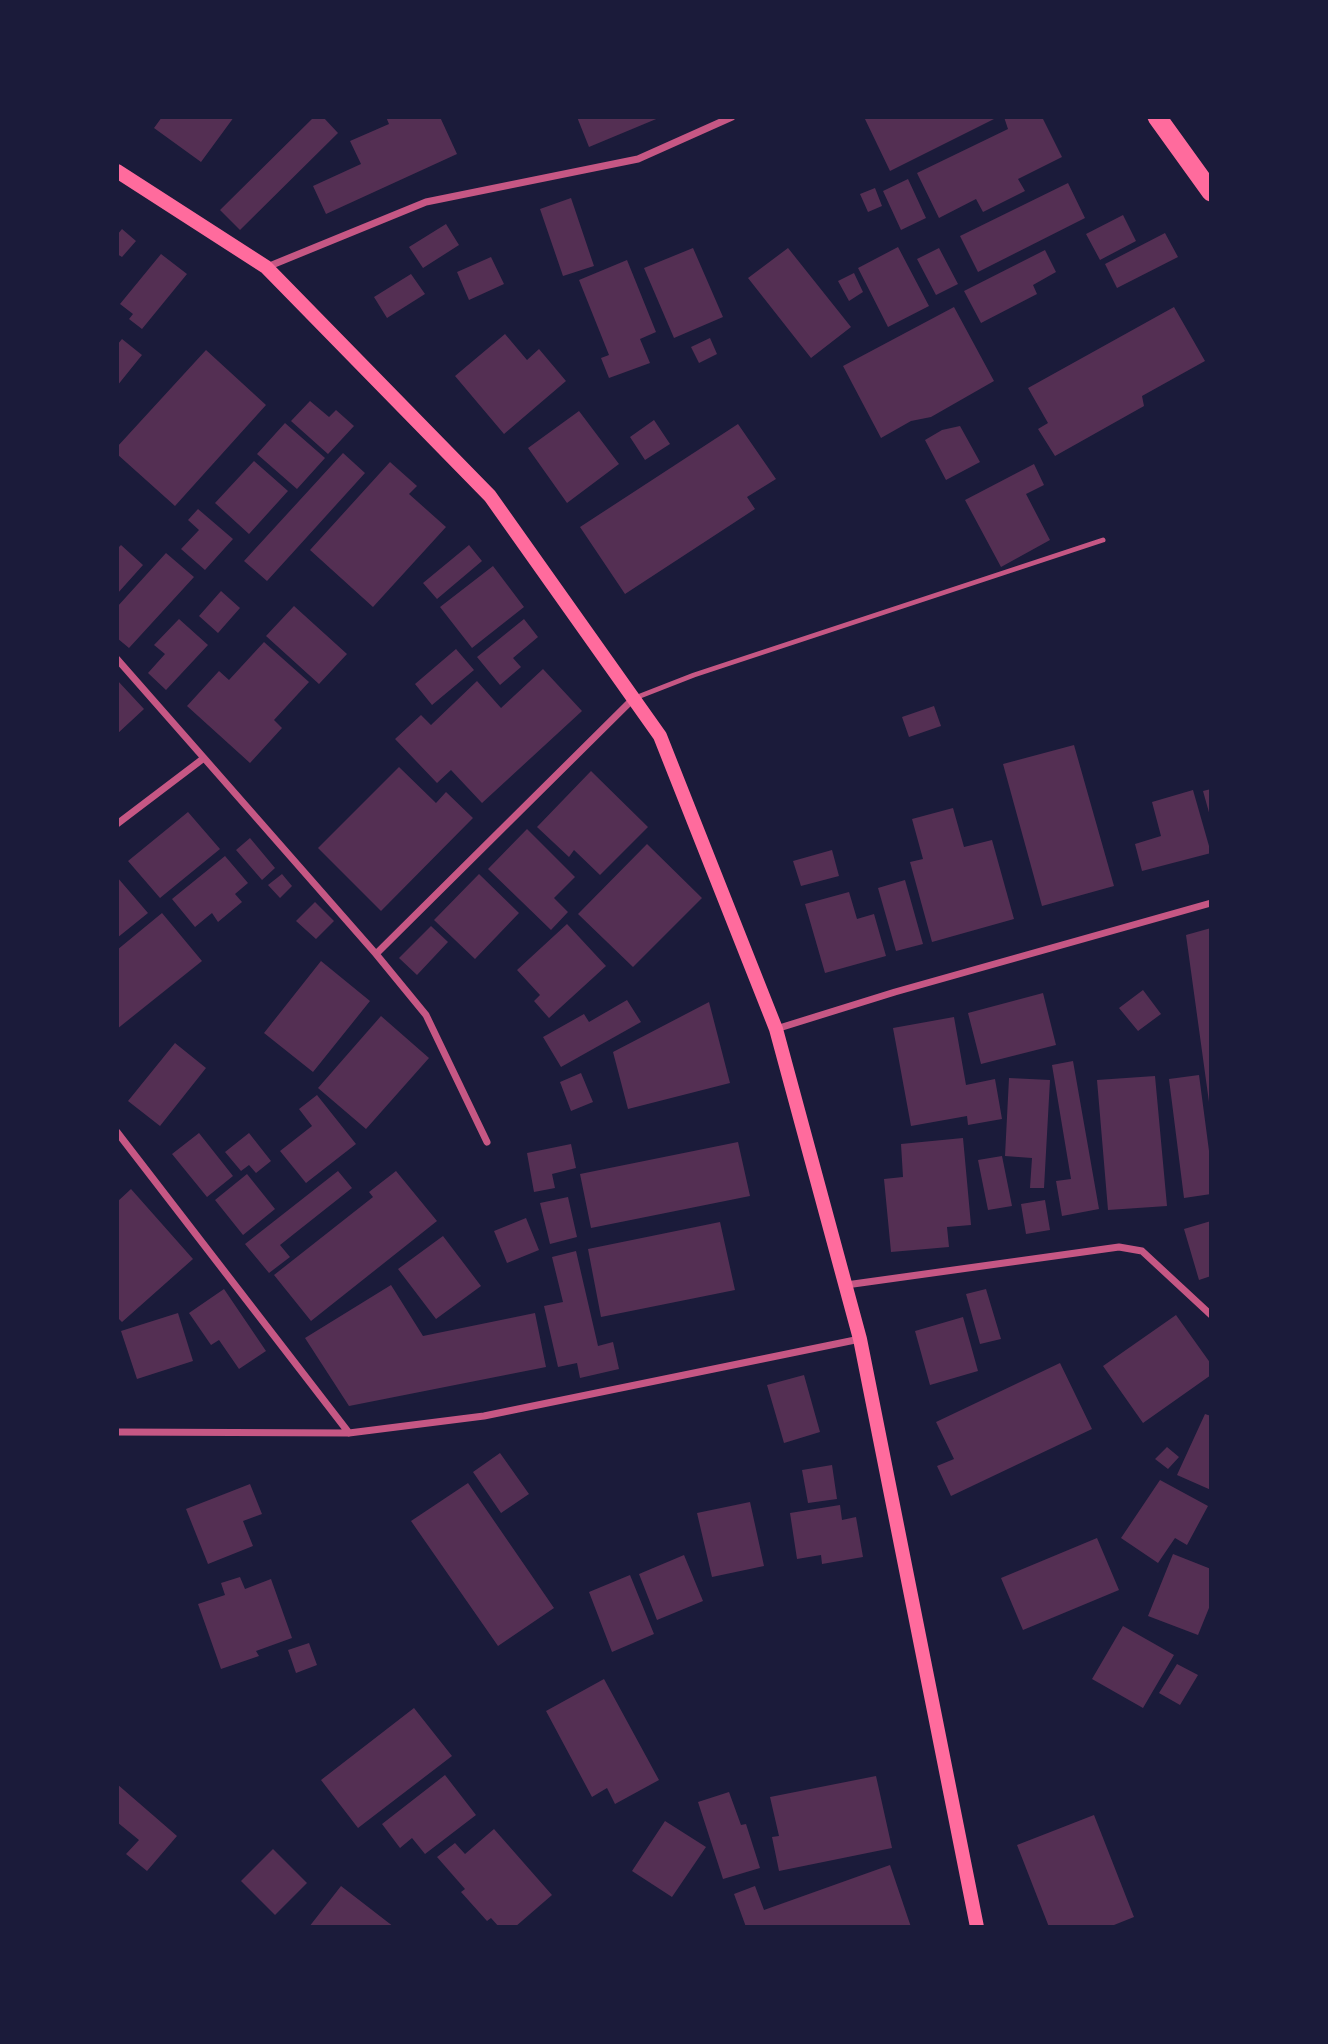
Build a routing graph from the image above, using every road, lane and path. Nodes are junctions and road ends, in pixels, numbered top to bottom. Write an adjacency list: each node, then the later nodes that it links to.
1 (732, 117): 5 (street)
2 (1157, 117): 4 (highway)
3 (117, 171): 5 (main road)
4 (1211, 192)
5 (266, 267): 8 (main road)
6 (1103, 540): 8 (lane)
7 (117, 659): 9 (street)
8 (633, 699): 12 (street); 13 (main road)
9 (204, 758): 10 (street); 12 (street)
10 (117, 824)
11 (1211, 903): 13 (street)
12 (376, 954): 15 (street)
13 (776, 1029): 16 (main road)
14 (117, 1132): 20 (street)
15 (487, 1142)
16 (846, 1285): 17 (street); 18 (main road)
17 (1211, 1315)
18 (860, 1339): 20 (street); 21 (main road)
19 (117, 1432): 20 (street)
20 (349, 1433)
21 (977, 1927)

